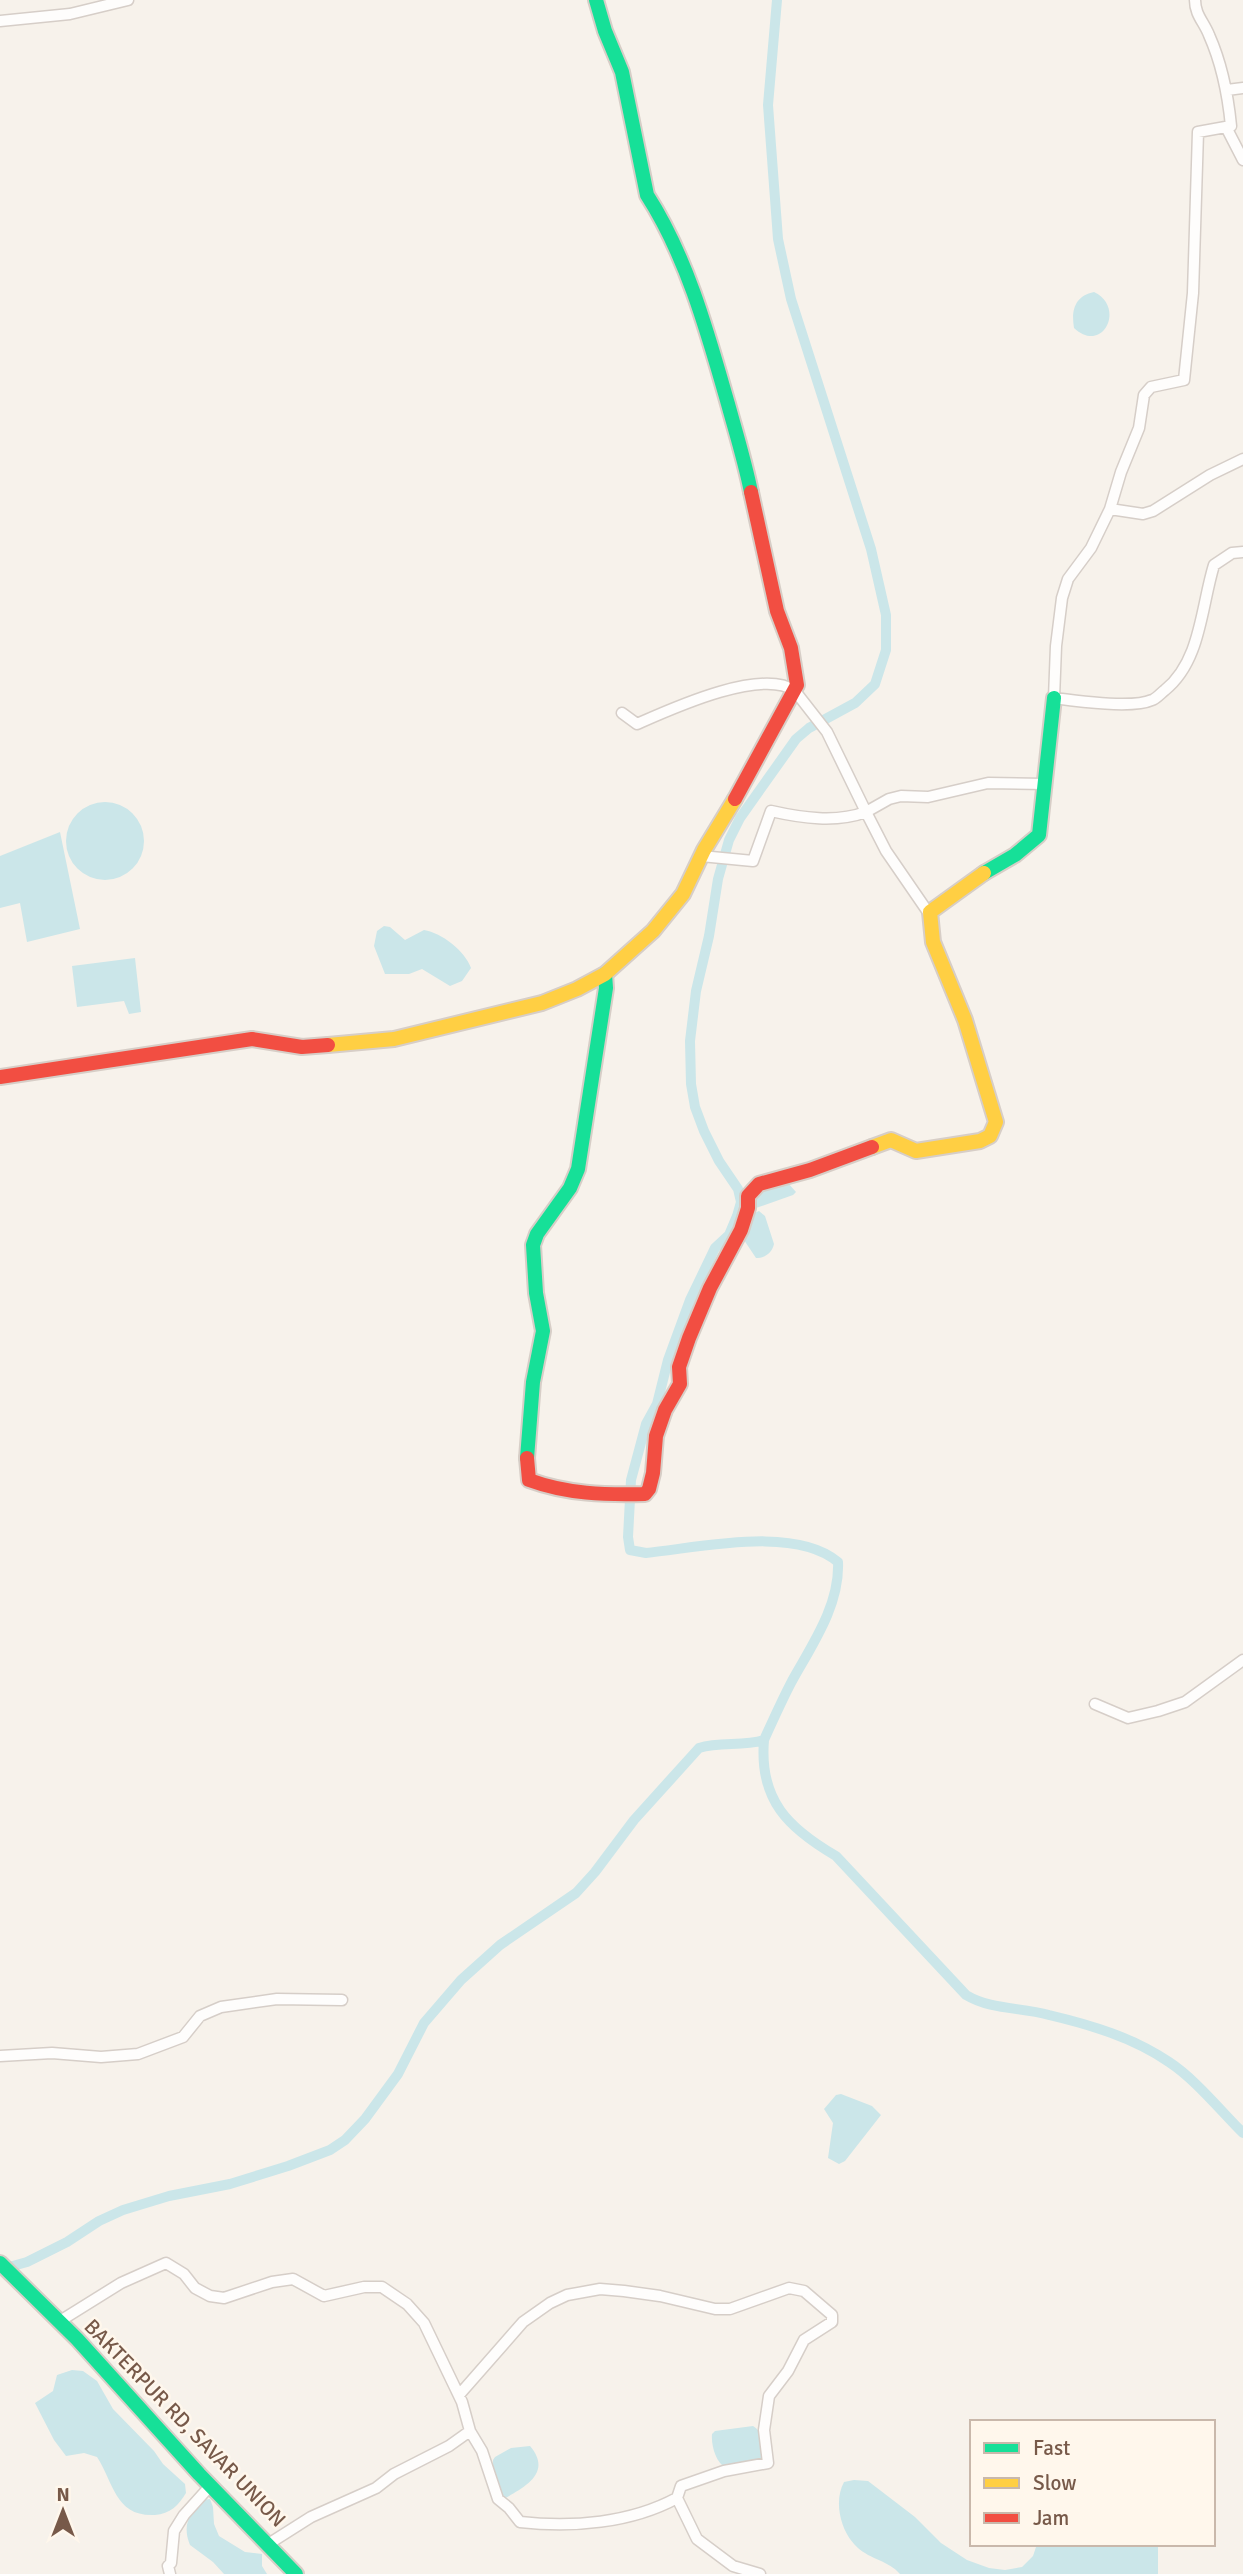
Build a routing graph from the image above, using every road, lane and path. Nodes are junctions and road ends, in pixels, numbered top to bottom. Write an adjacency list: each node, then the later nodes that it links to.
1 (128, 0): 4 (street)
2 (596, 0): 12 (street)
3 (1195, 0): 6 (street)
4 (0, 21)
5 (1243, 88): 6 (street)
6 (1227, 90): 7 (street)
7 (1226, 127): 8 (street); 10 (street)
8 (1243, 160)
9 (1243, 459): 10 (street)
10 (1110, 509): 13 (street)
11 (1243, 552): 13 (street)
12 (795, 691): 14 (street); 16 (street); 17 (street)
13 (1054, 698): 15 (street)
14 (622, 713)
15 (1044, 784): 16 (street); 18 (street)
16 (866, 812): 17 (street); 18 (street)
17 (701, 856): 19 (street)
18 (930, 915): 19 (street)
19 (605, 974): 20 (street)
20 (0, 1077)
21 (1243, 1660): 22 (street)
22 (1095, 1704)
23 (342, 2000): 24 (street)
24 (0, 2056)
25 (0, 2263): 26 (street, BAKTERPUR RD, SAVAR UNION)
26 (60, 2321): 27 (street); 29 (street, BAKTERPUR RD, SAVAR UNION)
27 (458, 2395): 28 (street); 30 (street)
28 (470, 2431): 30 (street); 31 (street)
29 (211, 2485): 31 (street, BAKTERPUR RD, SAVAR UNION); 32 (street)
30 (677, 2498): 34 (street)
31 (270, 2543): 33 (street, BAKTERPUR RD, SAVAR UNION)
32 (170, 2574)
33 (296, 2574)
34 (760, 2574)

